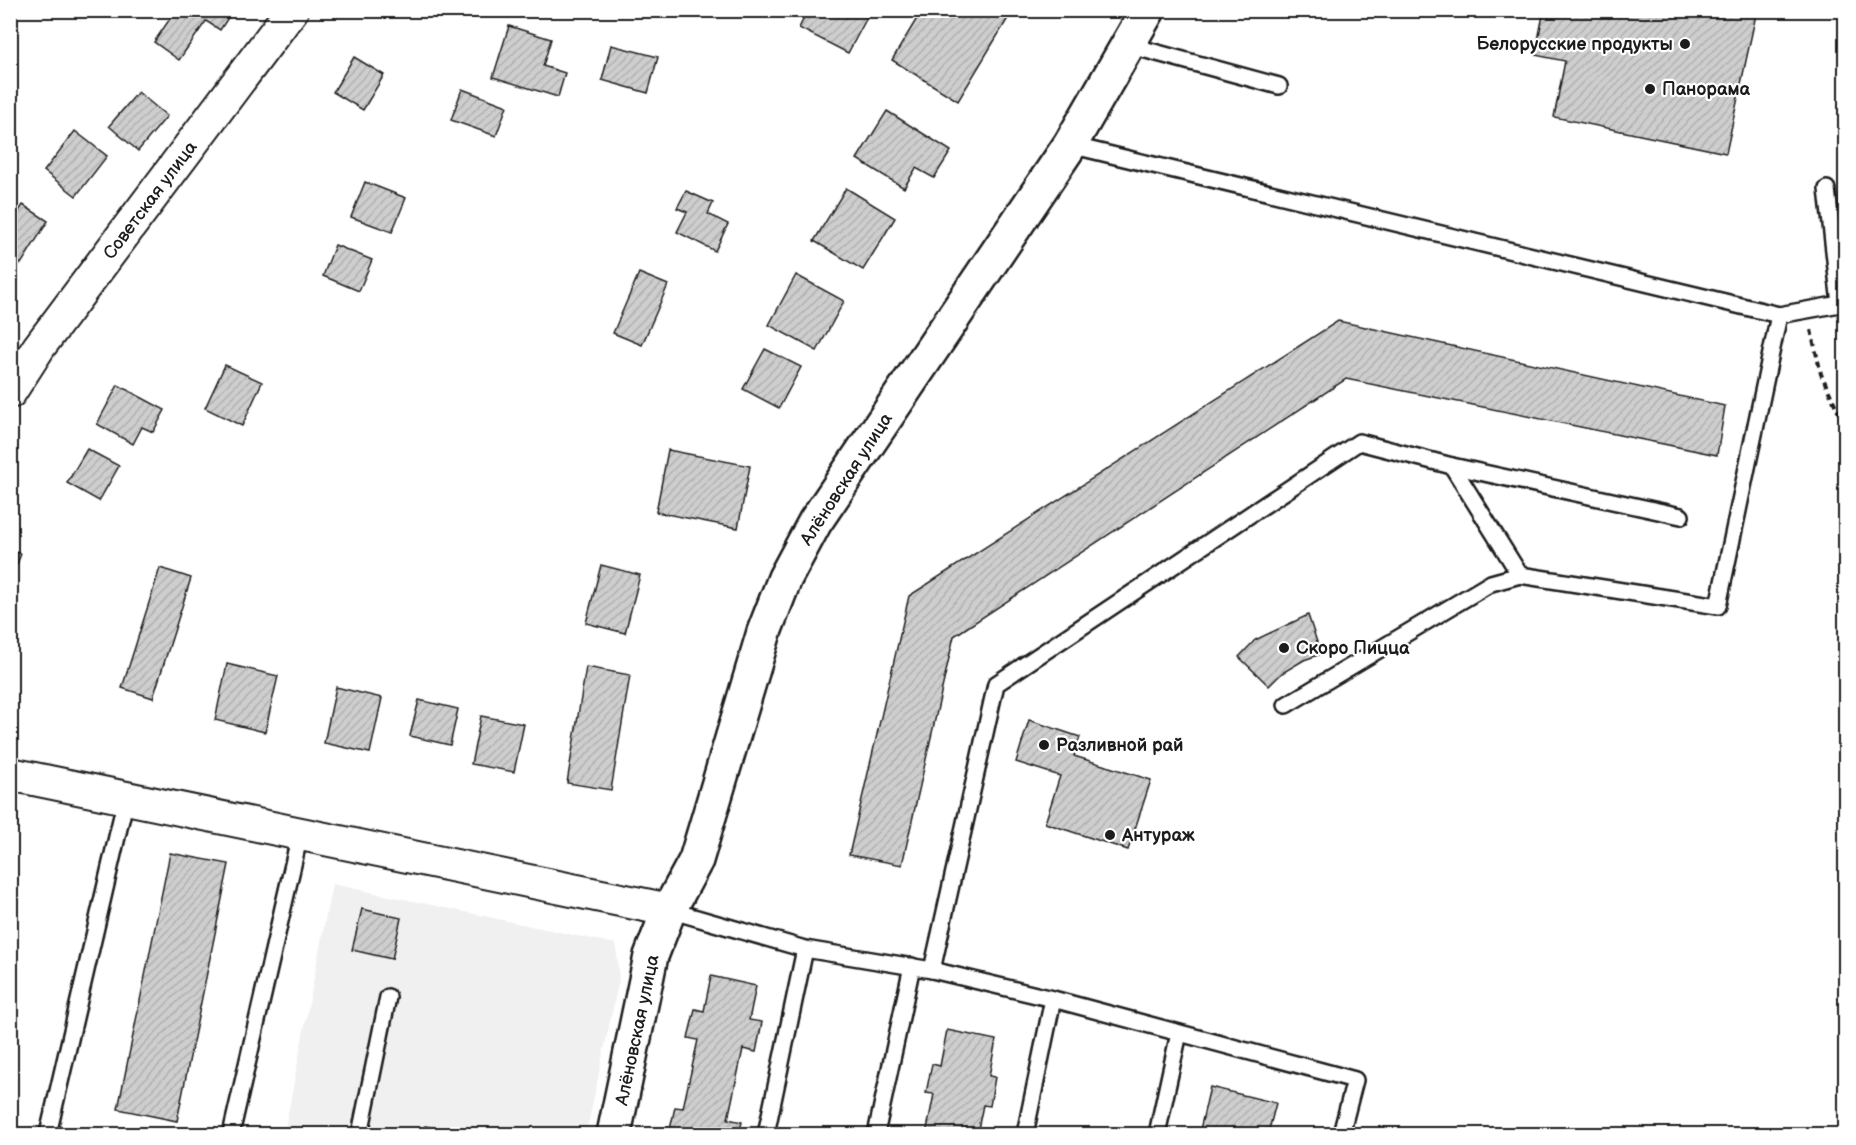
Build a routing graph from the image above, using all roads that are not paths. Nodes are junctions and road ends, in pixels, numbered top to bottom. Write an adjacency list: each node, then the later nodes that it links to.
1 (292, 10): 9 (street, Советская улица)
2 (1148, 10): 3 (street, Алёновская улица)
3 (1128, 45): 4 (lane); 5 (street, Алёновская улица)
4 (1279, 86)
5 (1070, 145): 8 (lane); 17 (street, Алёновская улица)
6 (1827, 189): 7 (lane)
7 (1843, 303): 8 (lane)
8 (1779, 315): 12 (lane)
9 (10, 392)
10 (1452, 466): 11 (lane); 12 (lane); 20 (lane)
11 (1681, 516)
12 (1520, 575): 13 (lane)
13 (1286, 705)
14 (11, 774): 15 (street)
15 (126, 798): 16 (street); 24 (lane)
16 (300, 834): 17 (street); 25 (lane)
17 (669, 910): 18 (lane); 27 (street, Алёновская улица)
18 (805, 950): 19 (lane); 28 (lane)
19 (912, 966): 20 (lane); 29 (lane)
20 (932, 970): 22 (lane)
21 (388, 997): 26 (lane)
22 (1053, 999): 23 (lane); 30 (lane)
23 (1179, 1033): 31 (lane); 32 (lane)
24 (48, 1134)
25 (231, 1134)
26 (360, 1134)
27 (614, 1134)
28 (766, 1134)
29 (876, 1134)
30 (1025, 1134)
31 (1157, 1134)
32 (1341, 1134)

